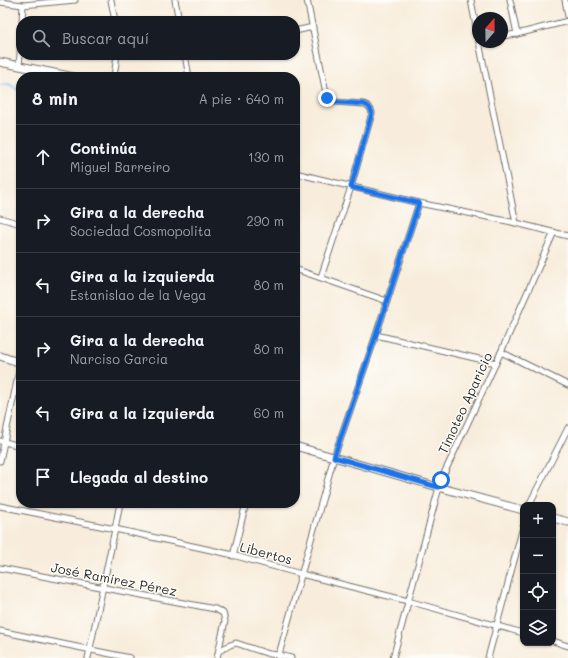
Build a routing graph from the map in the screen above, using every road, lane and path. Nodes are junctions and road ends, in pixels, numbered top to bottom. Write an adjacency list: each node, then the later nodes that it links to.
1 (75, 0): 9 (street)
2 (111, 0): 12 (street)
3 (175, 0): 13 (street)
4 (308, 0): 16 (street)
5 (471, 0): 10 (street)
6 (510, 0): 18 (street)
7 (565, 0): 14 (street)
8 (0, 2): 9 (street)
9 (23, 6): 11 (street)
10 (473, 12)
11 (22, 16)
12 (114, 16)
13 (178, 16)
14 (568, 16)
15 (568, 21): 18 (street)
16 (313, 27): 17 (street); 30 (street)
17 (300, 30)
18 (517, 34): 19 (street)
19 (508, 35)
20 (480, 48): 34 (street)
21 (19, 60): 25 (street)
22 (116, 60): 27 (street)
23 (186, 60): 28 (street)
24 (0, 62): 25 (street)
25 (19, 66): 26 (street)
26 (49, 72)
27 (115, 72)
28 (188, 72)
29 (300, 174): 30 (street)
30 (351, 187): 31 (street); 38 (street)
31 (419, 203): 34 (street); 39 (street)
32 (0, 218): 33 (street)
33 (16, 223)
34 (516, 223): 35 (street)
35 (554, 232): 36 (street); 41 (street, Timoteo Aparicio)
36 (568, 236)
37 (300, 270): 38 (street)
38 (321, 277): 39 (street)
39 (387, 301): 40 (street)
40 (376, 335): 44 (street); 51 (street)
41 (501, 352): 44 (street, Timoteo Aparicio); 46 (street)
42 (0, 356): 43 (street)
43 (16, 361)
44 (496, 363): 53 (street, Timoteo Aparicio)
45 (16, 383): 48 (street)
46 (568, 385)
47 (568, 428): 54 (street)
48 (2, 442): 49 (street); 52 (street)
49 (16, 445)
50 (300, 447): 51 (street)
51 (334, 457): 53 (street); 65 (street)
52 (0, 461)
53 (438, 487): 58 (street); 67 (street, Timoteo Aparicio)
54 (531, 502)
55 (0, 506): 61 (street, Libertos)
56 (119, 508): 61 (street)
57 (245, 508): 63 (street)
58 (520, 509)
59 (556, 519): 60 (street)
60 (568, 522)
61 (115, 529): 63 (street, Libertos); 66 (street)
62 (520, 538): 68 (street)
63 (233, 556): 65 (street, Libertos)
64 (0, 568): 66 (street, José Ramírez Pérez)
65 (301, 574): 67 (street, Libertos); 75 (street)
66 (103, 587): 73 (street); 74 (street, José Ramírez Pérez)
67 (408, 601): 68 (street, Libertos); 80 (street, Timoteo Aparicio)
68 (497, 625): 70 (street, Libertos); 81 (street)
69 (0, 631): 73 (street)
70 (520, 632)
71 (556, 642): 72 (street)
72 (568, 646)
73 (90, 650): 76 (street); 77 (street)
74 (219, 651): 75 (street); 78 (street)
75 (278, 656): 79 (street)
76 (88, 658)
77 (130, 658)
78 (217, 658)
79 (291, 658)
80 (393, 658)
81 (488, 658)

